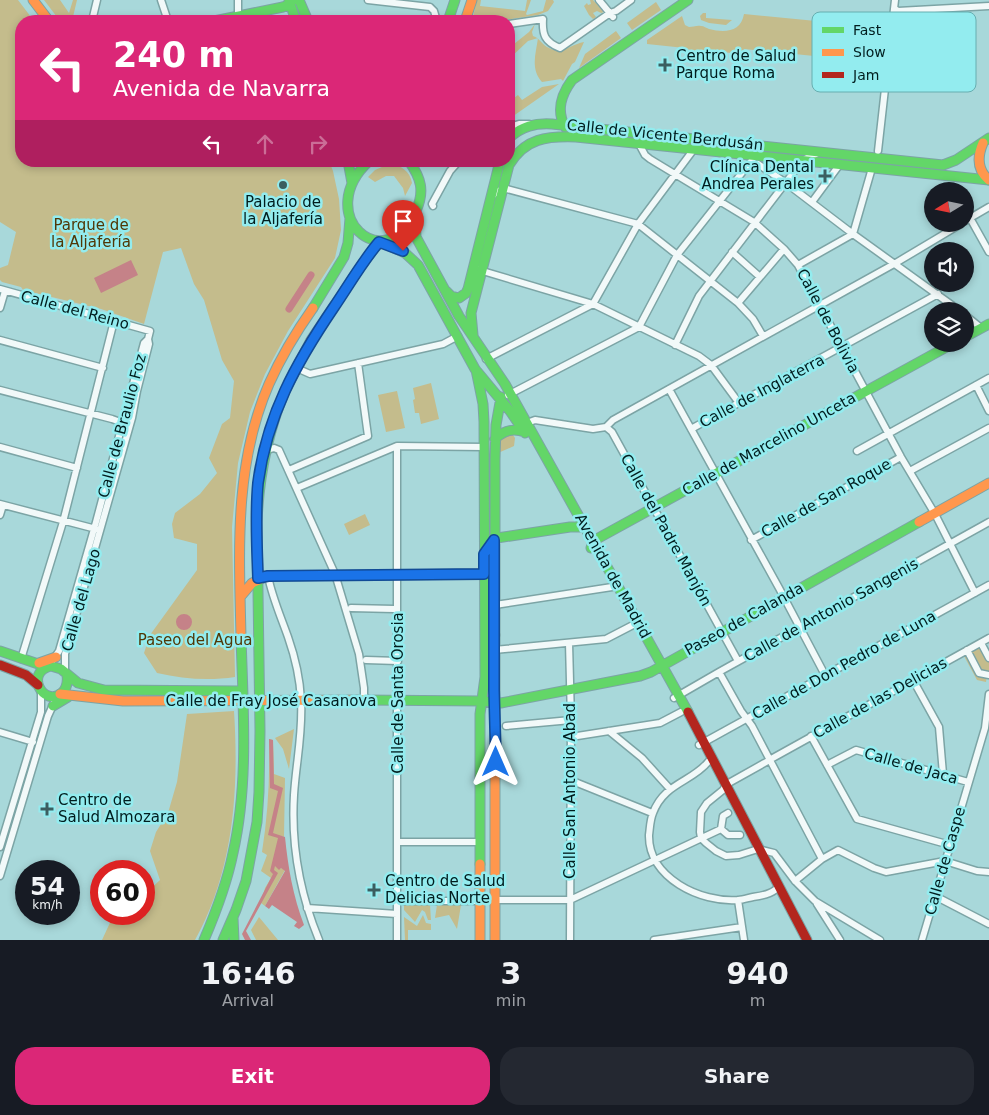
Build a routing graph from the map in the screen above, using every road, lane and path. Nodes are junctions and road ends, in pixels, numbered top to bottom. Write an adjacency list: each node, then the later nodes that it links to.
1 (33, 0): 18 (main road)
2 (97, 0): 19 (street)
3 (161, 0): 20 (street)
4 (238, 0): 21 (street)
5 (299, 0): 24 (main road)
6 (368, 0): 7 (street)
7 (376, 0): 25 (street)
8 (454, 0): 26 (main road)
9 (472, 0): 27 (main road)
10 (599, 0): 28 (street)
11 (631, 0): 28 (street)
12 (688, 0): 31 (main road)
13 (895, 0): 16 (street)
14 (291, 1): 22 (main road); 23 (main road)
15 (989, 6): 16 (street)
16 (895, 9): 17 (street)
17 (895, 12)
18 (44, 15)
19 (93, 15)
20 (166, 15)
21 (238, 15)
22 (243, 15)
23 (294, 15)
24 (305, 15)
25 (435, 15)
26 (450, 15)
27 (467, 15)
28 (611, 15): 29 (street)
29 (515, 22)
30 (885, 92): 38 (street)
31 (563, 125): 32 (main road, Calle de Vicente Berdusán); 33 (main road, Calle de Vicente Berdusán); 34 (main road)
32 (515, 130)
33 (633, 132): 36 (street, Calle de Bolivia); 39 (main road, Calle de Vicente Berdusán)
34 (576, 137): 36 (main road, Calle de Vicente Berdusán); 40 (main road, Calle de Vicente Berdusán)
35 (986, 140): 39 (main road, Calle de Vicente Berdusán); 54 (main road)
36 (639, 144): 37 (main road, Calle de Vicente Berdusán); 53 (street, Calle de Bolivia)
37 (694, 149): 41 (main road, Calle de Vicente Berdusán); 53 (street)
38 (878, 151)
39 (822, 152): 42 (street, Calle de Vicente Berdusán)
40 (515, 157)
41 (757, 160): 42 (main road, Calle de Vicente Berdusán); 56 (street); 59 (street)
42 (803, 160): 43 (main road, Calle de Vicente Berdusán); 56 (street)
43 (840, 164): 51 (main road, Calle de Vicente Berdusán); 60 (street)
44 (349, 167): 55 (main road)
45 (363, 167): 55 (main road)
46 (414, 167): 52 (main road)
47 (418, 167): 52 (main road)
48 (454, 167): 61 (street)
49 (498, 167): 58 (main road)
50 (510, 167): 57 (main road, Calle de Vicente Berdusán)
51 (872, 168): 54 (main road, Calle de Vicente Berdusán); 70 (street)
52 (418, 171): 63 (main road)
53 (674, 175): 59 (street, Calle de Bolivia); 67 (street)
54 (989, 180)
55 (352, 183): 65 (main road)
56 (786, 183): 60 (street); 66 (street)
57 (502, 189): 58 (street); 67 (street); 79 (main road)
58 (491, 197): 71 (main road)
59 (720, 202): 66 (street, Calle de Bolivia); 76 (street)
60 (812, 202): 70 (street)
61 (433, 206)
62 (989, 207): 64 (street)
63 (415, 216): 72 (main road); 82 (main road, Avenida de Madrid)
64 (974, 216)
65 (350, 218): 72 (main road, Avenida de Madrid); 163 (main road)
66 (754, 222): 73 (street, Calle de Bolivia); 74 (street)
67 (638, 224): 76 (street); 87 (street)
68 (974, 229): 75 (street)
69 (948, 232): 77 (street)
70 (853, 234): 77 (street); 78 (street)
71 (480, 239): 79 (street); 82 (main road)
72 (380, 242): 95 (main road, Avenida de Madrid); 104 (main road)
73 (784, 249): 78 (street, Calle de Bolivia); 80 (street)
74 (732, 252): 80 (street); 81 (street)
75 (989, 252)
76 (677, 255): 81 (street); 93 (street)
77 (894, 264): 84 (street); 88 (street)
78 (798, 265): 88 (street, Calle de Bolivia)
79 (482, 270): 87 (street); 99 (main road)
80 (760, 277): 86 (street)
81 (711, 280): 86 (street); 100 (street)
82 (444, 289): 99 (main road, Avenida de Madrid)
83 (2, 290): 89 (street); 91 (street, Calle del Reino)
84 (938, 294): 85 (street); 101 (street, Calle de Inglaterra)
85 (948, 302)
86 (738, 303): 96 (street)
87 (593, 304): 93 (street); 103 (street)
88 (820, 305): 96 (street); 101 (street, Calle de Bolivia)
89 (0, 308)
90 (974, 320): 92 (street)
91 (114, 321): 97 (street, Calle del Reino); 107 (street)
92 (985, 326): 94 (main road)
93 (639, 327): 100 (street); 115 (street)
94 (974, 332)
95 (458, 336): 105 (street); 108 (main road, Avenida de Madrid)
96 (763, 336): 106 (street)
97 (148, 339): 121 (street, Calle de Braulio Foz); 127 (street, Calle de Braulio Foz)
98 (0, 340): 107 (street)
99 (474, 340): 103 (main road, Avenida de Madrid)
100 (675, 345): 106 (street)
101 (843, 347): 114 (street, Calle de Bolivia); 117 (street, Calle de Inglaterra)
102 (938, 352): 114 (main road, Calle de Marcelino Unceta)
103 (486, 359): 109 (main road, Avenida de Madrid)
104 (298, 363): 105 (street); 132 (main road)
105 (358, 363): 136 (street)
106 (712, 365): 112 (street); 117 (street)
107 (102, 368): 119 (street)
108 (475, 368): 116 (main road, Avenida de Madrid); 131 (main road)
109 (496, 371): 115 (main road, Avenida de Madrid); 116 (main road)
110 (989, 378): 111 (street)
111 (976, 385): 118 (street); 126 (street)
112 (669, 389): 122 (street); 124 (street)
113 (0, 390): 119 (street)
114 (866, 392): 126 (street, Calle de Bolivia); 138 (main road, Calle de Marcelino Unceta)
115 (510, 394): 116 (street); 120 (main road, Avenida de Madrid)
116 (501, 400): 125 (main road, Avenida de Madrid); 128 (main road)
117 (739, 403): 124 (street, Calle de Inglaterra)
118 (989, 411)
119 (91, 414): 121 (street); 135 (street)
120 (527, 423): 122 (street); 125 (main road); 147 (main road, Avenida de Madrid)
121 (123, 424): 127 (street); 149 (street, Calle de Braulio Foz)
122 (606, 427): 142 (street, Calle del Padre Manjón)
123 (989, 428): 137 (street)
124 (691, 429): 138 (street)
125 (525, 432): 128 (main road); 147 (main road, Avenida de Madrid)
126 (888, 434): 133 (street); 134 (street, Calle de Bolivia)
127 (127, 435): 148 (street, Calle de Braulio Foz)
128 (495, 439): 150 (main road)
129 (397, 446): 131 (street); 140 (street); 156 (street, Calle de Santa Orosia)
130 (0, 447): 135 (street)
131 (484, 447): 154 (main road)
132 (264, 451): 136 (street); 159 (main road)
133 (857, 451)
134 (901, 457): 137 (street, Calle de Bolivia); 151 (street, Calle de San Roque)
135 (77, 468): 145 (street)
136 (289, 470): 140 (street)
137 (910, 471): 143 (street, Calle de Bolivia)
138 (716, 474): 142 (main road, Calle de Marcelino Unceta); 151 (street)
139 (989, 483): 143 (main road, Paseo de Calanda)
140 (297, 488): 155 (street)
141 (1, 505): 144 (street); 145 (street)
142 (654, 508): 153 (main road, Calle de Marcelino Unceta); 170 (street, Calle del Padre Manjón)
143 (935, 514): 152 (street, Calle de Bolivia); 164 (main road, Paseo de Calanda)
144 (0, 515)
145 (63, 522): 149 (street); 179 (street)
146 (989, 522): 152 (street, Calle de Antonio Sangenis)
147 (581, 527): 150 (main road); 153 (main road, Avenida de Madrid)
148 (102, 528): 149 (street); 188 (street, Calle del Lago)
149 (94, 530): 177 (street, Calle del Lago)
150 (494, 540): 154 (main road); 165 (main road)
151 (751, 540): 164 (street)
152 (950, 544): 162 (street, Calle de Bolivia); 169 (street, Calle de Antonio Sangenis)
153 (592, 545): 161 (main road, Avenida de Madrid); 185 (main road, Avenida de Madrid)
154 (484, 554): 157 (main road)
155 (335, 574): 156 (main road); 158 (main road); 201 (street)
156 (397, 574): 157 (main road); 181 (street, Calle de Santa Orosia)
157 (484, 574): 205 (main road)
158 (268, 576): 159 (main road); 200 (street)
159 (258, 578): 163 (main road); 203 (main road)
160 (989, 585): 162 (street, Calle de Don Pedro de Luna)
161 (612, 587): 165 (street); 168 (main road, Avenida de Madrid)
162 (975, 592): 189 (street, Calle de Don Pedro de Luna)
163 (240, 596): 195 (main road)
164 (784, 597): 169 (street); 170 (main road, Paseo de Calanda)
165 (495, 605): 174 (main road)
166 (351, 608): 167 (street)
167 (394, 609)
168 (633, 625): 172 (street); 185 (main road, Avenida de Madrid)
169 (800, 627): 182 (street, Calle de Antonio Sangenis); 189 (street)
170 (722, 632): 182 (street, Calle del Padre Manjón); 185 (main road, Paseo de Calanda)
171 (989, 638): 173 (street, Calle de las Delicias)
172 (568, 643): 174 (street); 194 (street, Calle San Antonio Abad)
173 (981, 643): 175 (street, Calle de las Delicias); 178 (street)
174 (494, 650): 206 (main road)
175 (967, 650): 190 (street); 192 (street, Calle de las Delicias)
176 (0, 651): 179 (main road)
177 (56, 657): 183 (main road); 186 (street, Calle del Lago)
178 (989, 658)
179 (21, 659): 183 (main road)
180 (366, 660): 181 (street)
181 (398, 660): 204 (street, Calle de Santa Orosia)
182 (738, 661): 187 (street, Calle de Antonio Sangenis)
183 (34, 664): 186 (main road)
184 (0, 665): 191 (main road)
185 (660, 666): 194 (main road, Paseo de Calanda); 199 (main road, Avenida de Madrid)
186 (48, 667): 188 (main road); 193 (main road)
187 (719, 672): 199 (street, Calle de Antonio Sangenis); 211 (street)
188 (66, 673): 195 (main road, Calle de Fray José Casanova); 196 (main road)
189 (825, 675): 211 (street, Calle de Don Pedro de Luna)
190 (989, 675)
191 (28, 676): 193 (main road); 208 (street)
192 (913, 680): 217 (street, Calle de las Delicias); 223 (street)
193 (40, 688): 196 (main road); 208 (street)
194 (570, 689): 206 (main road, Paseo de Calanda); 212 (street, Calle San Antonio Abad)
195 (242, 691): 202 (main road)
196 (60, 694): 198 (main road, Calle de Fray José Casanova); 207 (street)
197 (989, 694): 210 (street, Calle de Caspe)
198 (74, 695): 202 (main road, Calle de Fray José Casanova); 207 (main road)
199 (676, 696): 209 (main road, Avenida de Madrid); 220 (main road, Avenida de Madrid)
200 (301, 700): 201 (main road, Calle de Fray José Casanova); 203 (main road, Calle de Fray José Casanova); 252 (street)
201 (358, 700): 204 (main road, Calle de Fray José Casanova)
202 (242, 701): 203 (main road, Calle de Fray José Casanova); 257 (main road)
203 (260, 701): 254 (main road)
204 (398, 701): 205 (main road, Calle de Fray José Casanova); 233 (street, Calle de Santa Orosia)
205 (482, 701): 206 (main road, Paseo de Calanda); 234 (main road)
206 (495, 702): 246 (main road)
207 (53, 706): 242 (street)
208 (42, 709): 219 (street)
209 (681, 712): 215 (street); 220 (main road, Avenida de Madrid)
210 (988, 712): 214 (street, Calle de Caspe)
211 (746, 719): 220 (street, Calle de Don Pedro de Luna); 238 (street)
212 (571, 720): 213 (street); 218 (street, Calle San Antonio Abad)
213 (506, 726)
214 (987, 728): 225 (street, Calle de Caspe)
215 (609, 731): 218 (street); 227 (street)
216 (0, 732): 219 (street)
217 (811, 736): 222 (street); 226 (street, Calle de las Delicias)
218 (571, 737): 224 (street, Calle San Antonio Abad)
219 (32, 742): 236 (street)
220 (702, 743): 221 (main road, Avenida de Madrid); 226 (main road, Avenida de Madrid)
221 (708, 762): 226 (main road, Avenida de Madrid); 227 (street)
222 (827, 764): 223 (street, Calle de Jaca); 235 (street)
223 (943, 774): 225 (street, Calle de Jaca)
224 (570, 780): 228 (street); 247 (street, Calle San Antonio Abad)
225 (968, 782): 235 (street, Calle de Caspe)
226 (725, 787): 232 (street, Calle de las Delicias); 237 (main road, Avenida de Madrid)
227 (670, 789): 228 (street)
228 (652, 813): 239 (street)
229 (728, 813): 230 (street)
230 (721, 829): 231 (street); 232 (street)
231 (740, 835)
232 (701, 838): 237 (street); 239 (street)
233 (398, 842): 234 (street); 249 (street, Calle de Santa Orosia)
234 (480, 842): 250 (main road)
235 (950, 845): 240 (street, Calle de Caspe)
236 (0, 847)
237 (758, 850): 243 (street); 244 (main road, Avenida de Madrid); 268 (main road, Avenida de Madrid)
238 (822, 859): 240 (street); 243 (street)
239 (655, 860): 247 (street); 248 (street)
240 (945, 861): 241 (street); 245 (street, Calle de Caspe)
241 (989, 872)
242 (0, 876)
243 (795, 881): 251 (street)
244 (775, 890): 248 (street); 267 (main road, Avenida de Madrid)
245 (935, 896): 255 (street); 271 (street, Calle de Caspe)
246 (495, 900): 247 (street); 263 (main road)
247 (570, 900): 264 (street, Calle San Antonio Abad)
248 (738, 900): 256 (street)
249 (398, 901): 250 (street); 253 (street, Calle de Santa Orosia)
250 (480, 901): 262 (main road)
251 (815, 901): 269 (street); 270 (street)
252 (307, 908): 253 (street); 260 (street)
253 (397, 914): 261 (street, Calle de Santa Orosia)
254 (233, 918): 258 (main road); 259 (main road)
255 (989, 924)
256 (742, 927): 265 (street); 266 (street)
257 (204, 940)
258 (223, 940)
259 (234, 940)
260 (319, 940)
261 (398, 940)
262 (480, 940)
263 (495, 940)
264 (570, 940)
265 (654, 940)
266 (744, 940)
267 (800, 940)
268 (807, 940)
269 (840, 940)
270 (880, 940)
271 (922, 940)

